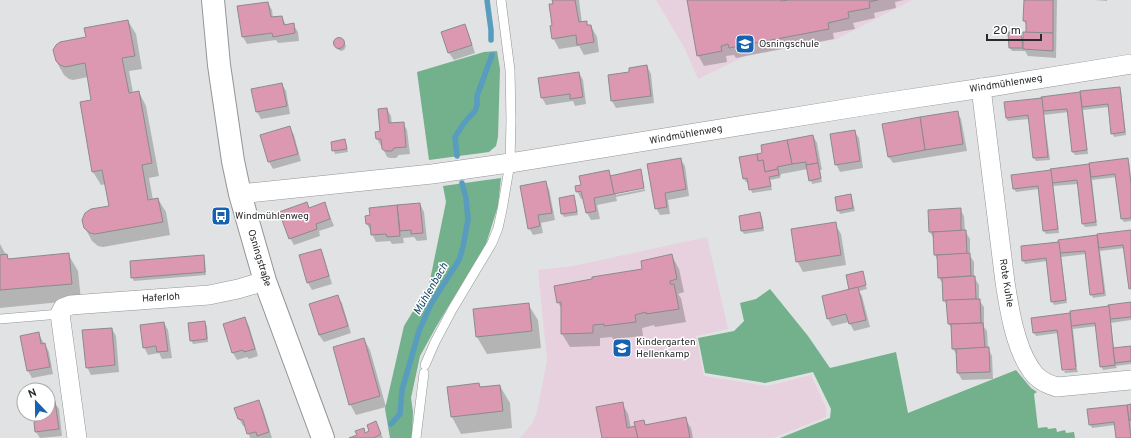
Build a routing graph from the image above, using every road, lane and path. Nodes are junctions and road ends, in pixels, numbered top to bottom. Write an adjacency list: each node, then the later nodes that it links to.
1 (213, 0): 6 (main road, Osningstraße)
2 (501, 0): 5 (lane)
3 (1131, 64): 4 (street, Windmühlenweg)
4 (981, 88): 5 (street, Windmühlenweg); 10 (street, Rote Kuhle)
5 (510, 163): 6 (street, Windmühlenweg); 13 (lane)
6 (240, 194): 7 (main road, Osningstraße)
7 (266, 281): 8 (street, Haferloh); 12 (main road, Osningstraße)
8 (60, 314): 9 (lane, Haferloh); 11 (street)
9 (0, 319)
10 (1131, 380)
11 (77, 438)
12 (323, 438)
13 (416, 438)

